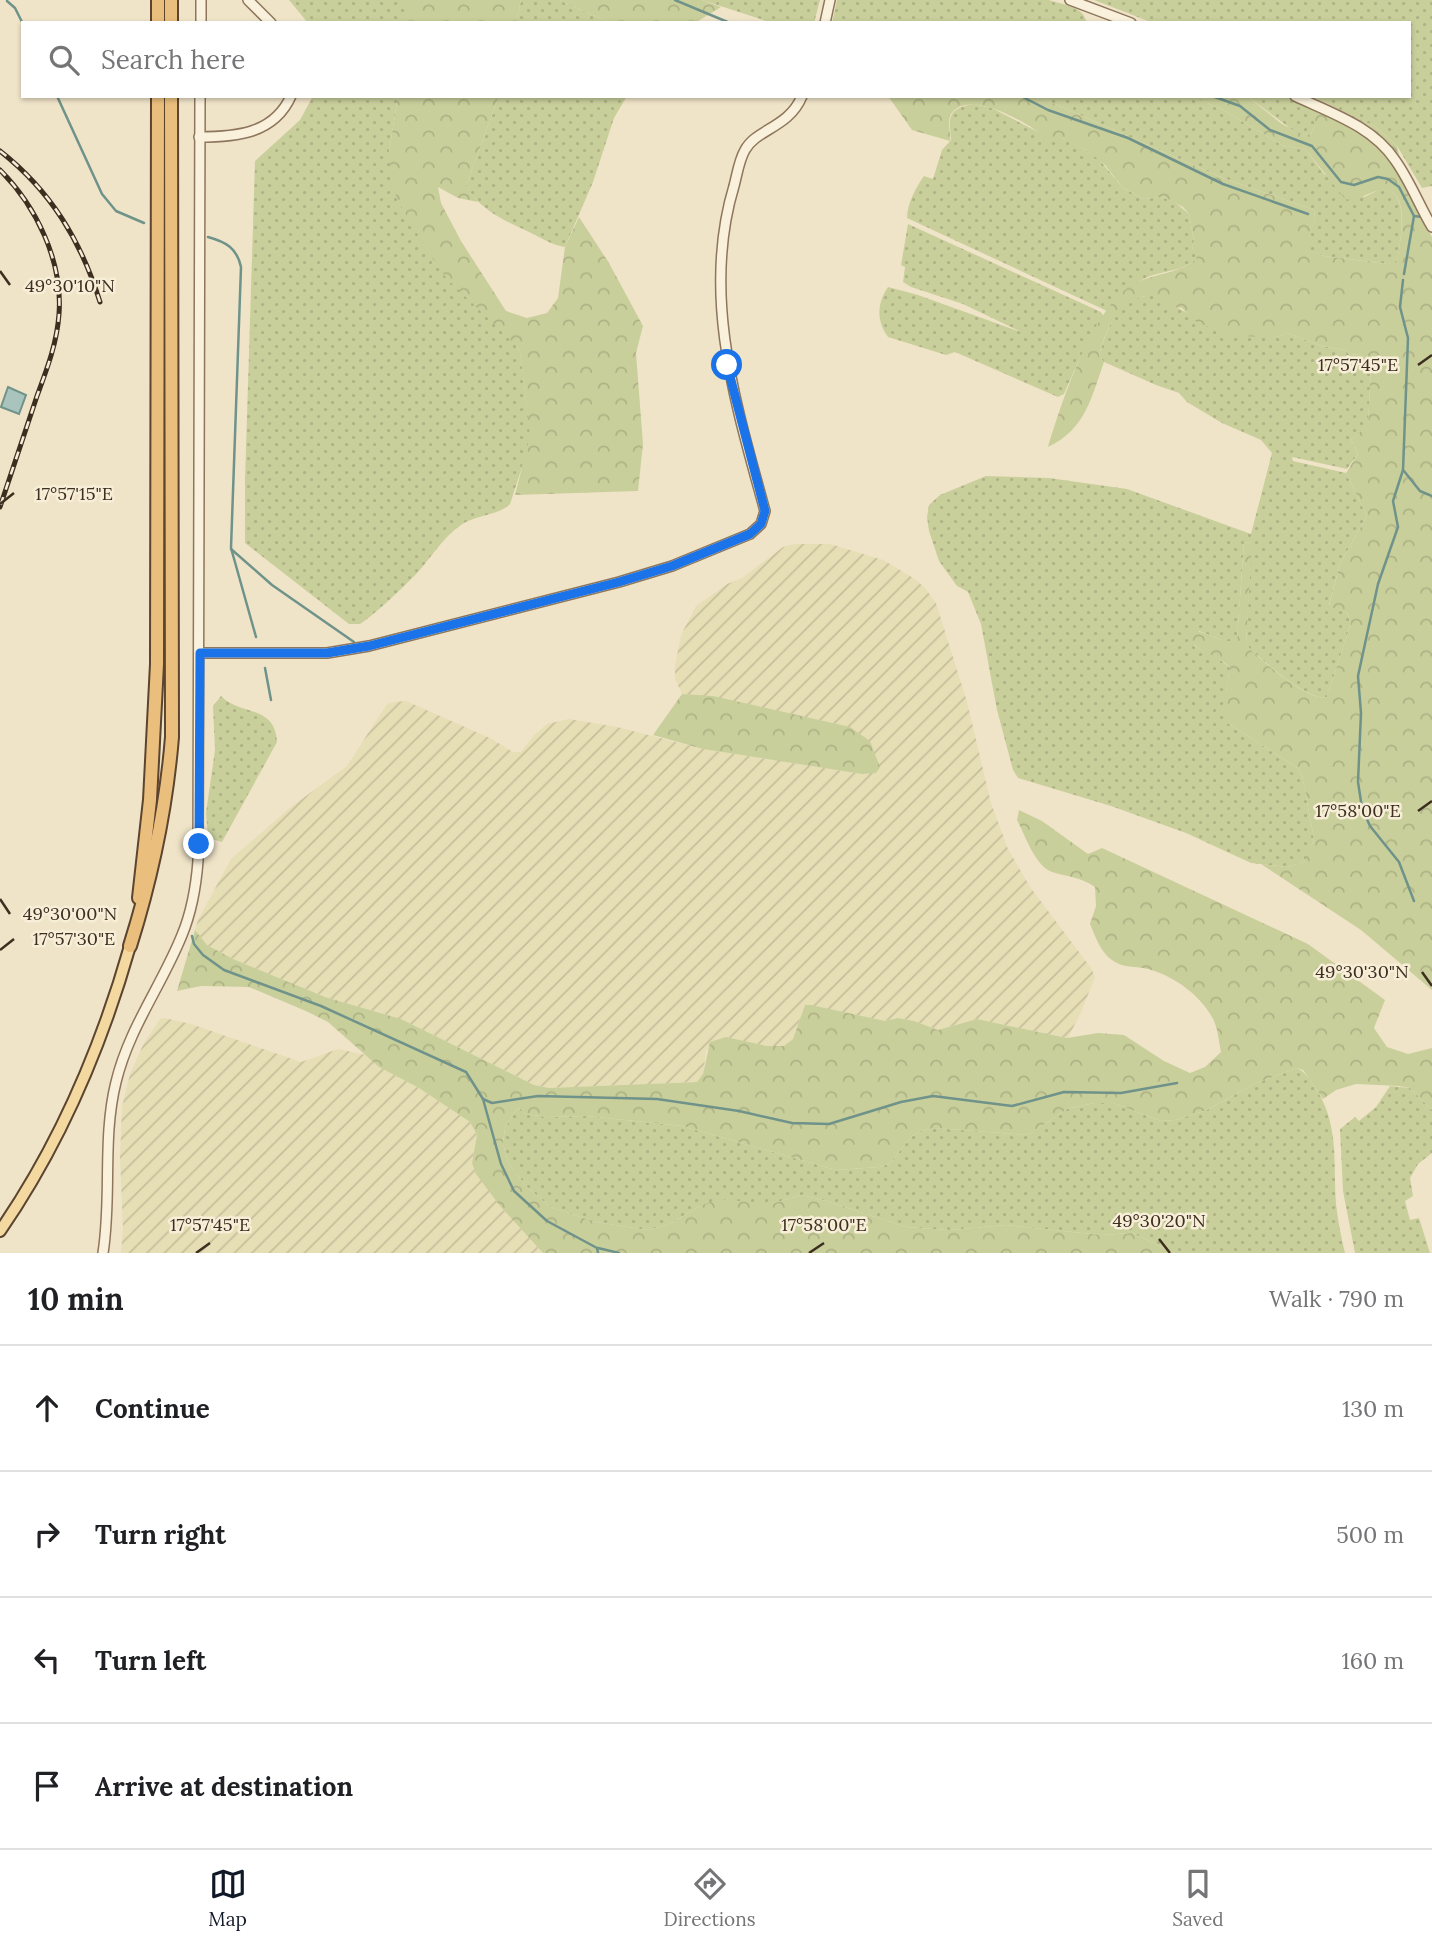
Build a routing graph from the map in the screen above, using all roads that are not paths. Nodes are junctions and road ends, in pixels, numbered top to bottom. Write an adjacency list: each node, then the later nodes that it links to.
1 (158, 0): 8 (highway)
2 (171, 0): 9 (highway)
3 (201, 0): 10 (street)
4 (248, 0): 7 (street)
5 (830, 0): 11 (street)
6 (1070, 0): 12 (street)
7 (267, 19)
8 (158, 21)
9 (171, 21)
10 (201, 21)
11 (825, 21)
12 (1126, 21)
13 (158, 98): 22 (highway)
14 (172, 98): 22 (highway)
15 (200, 98): 19 (street)
16 (290, 98): 19 (street)
17 (801, 98): 21 (street)
18 (1299, 98): 20 (street)
19 (199, 137): 21 (street)
20 (1432, 227)
21 (200, 653): 24 (street)
22 (130, 946): 23 (main road)
23 (0, 1231)
24 (103, 1253)

